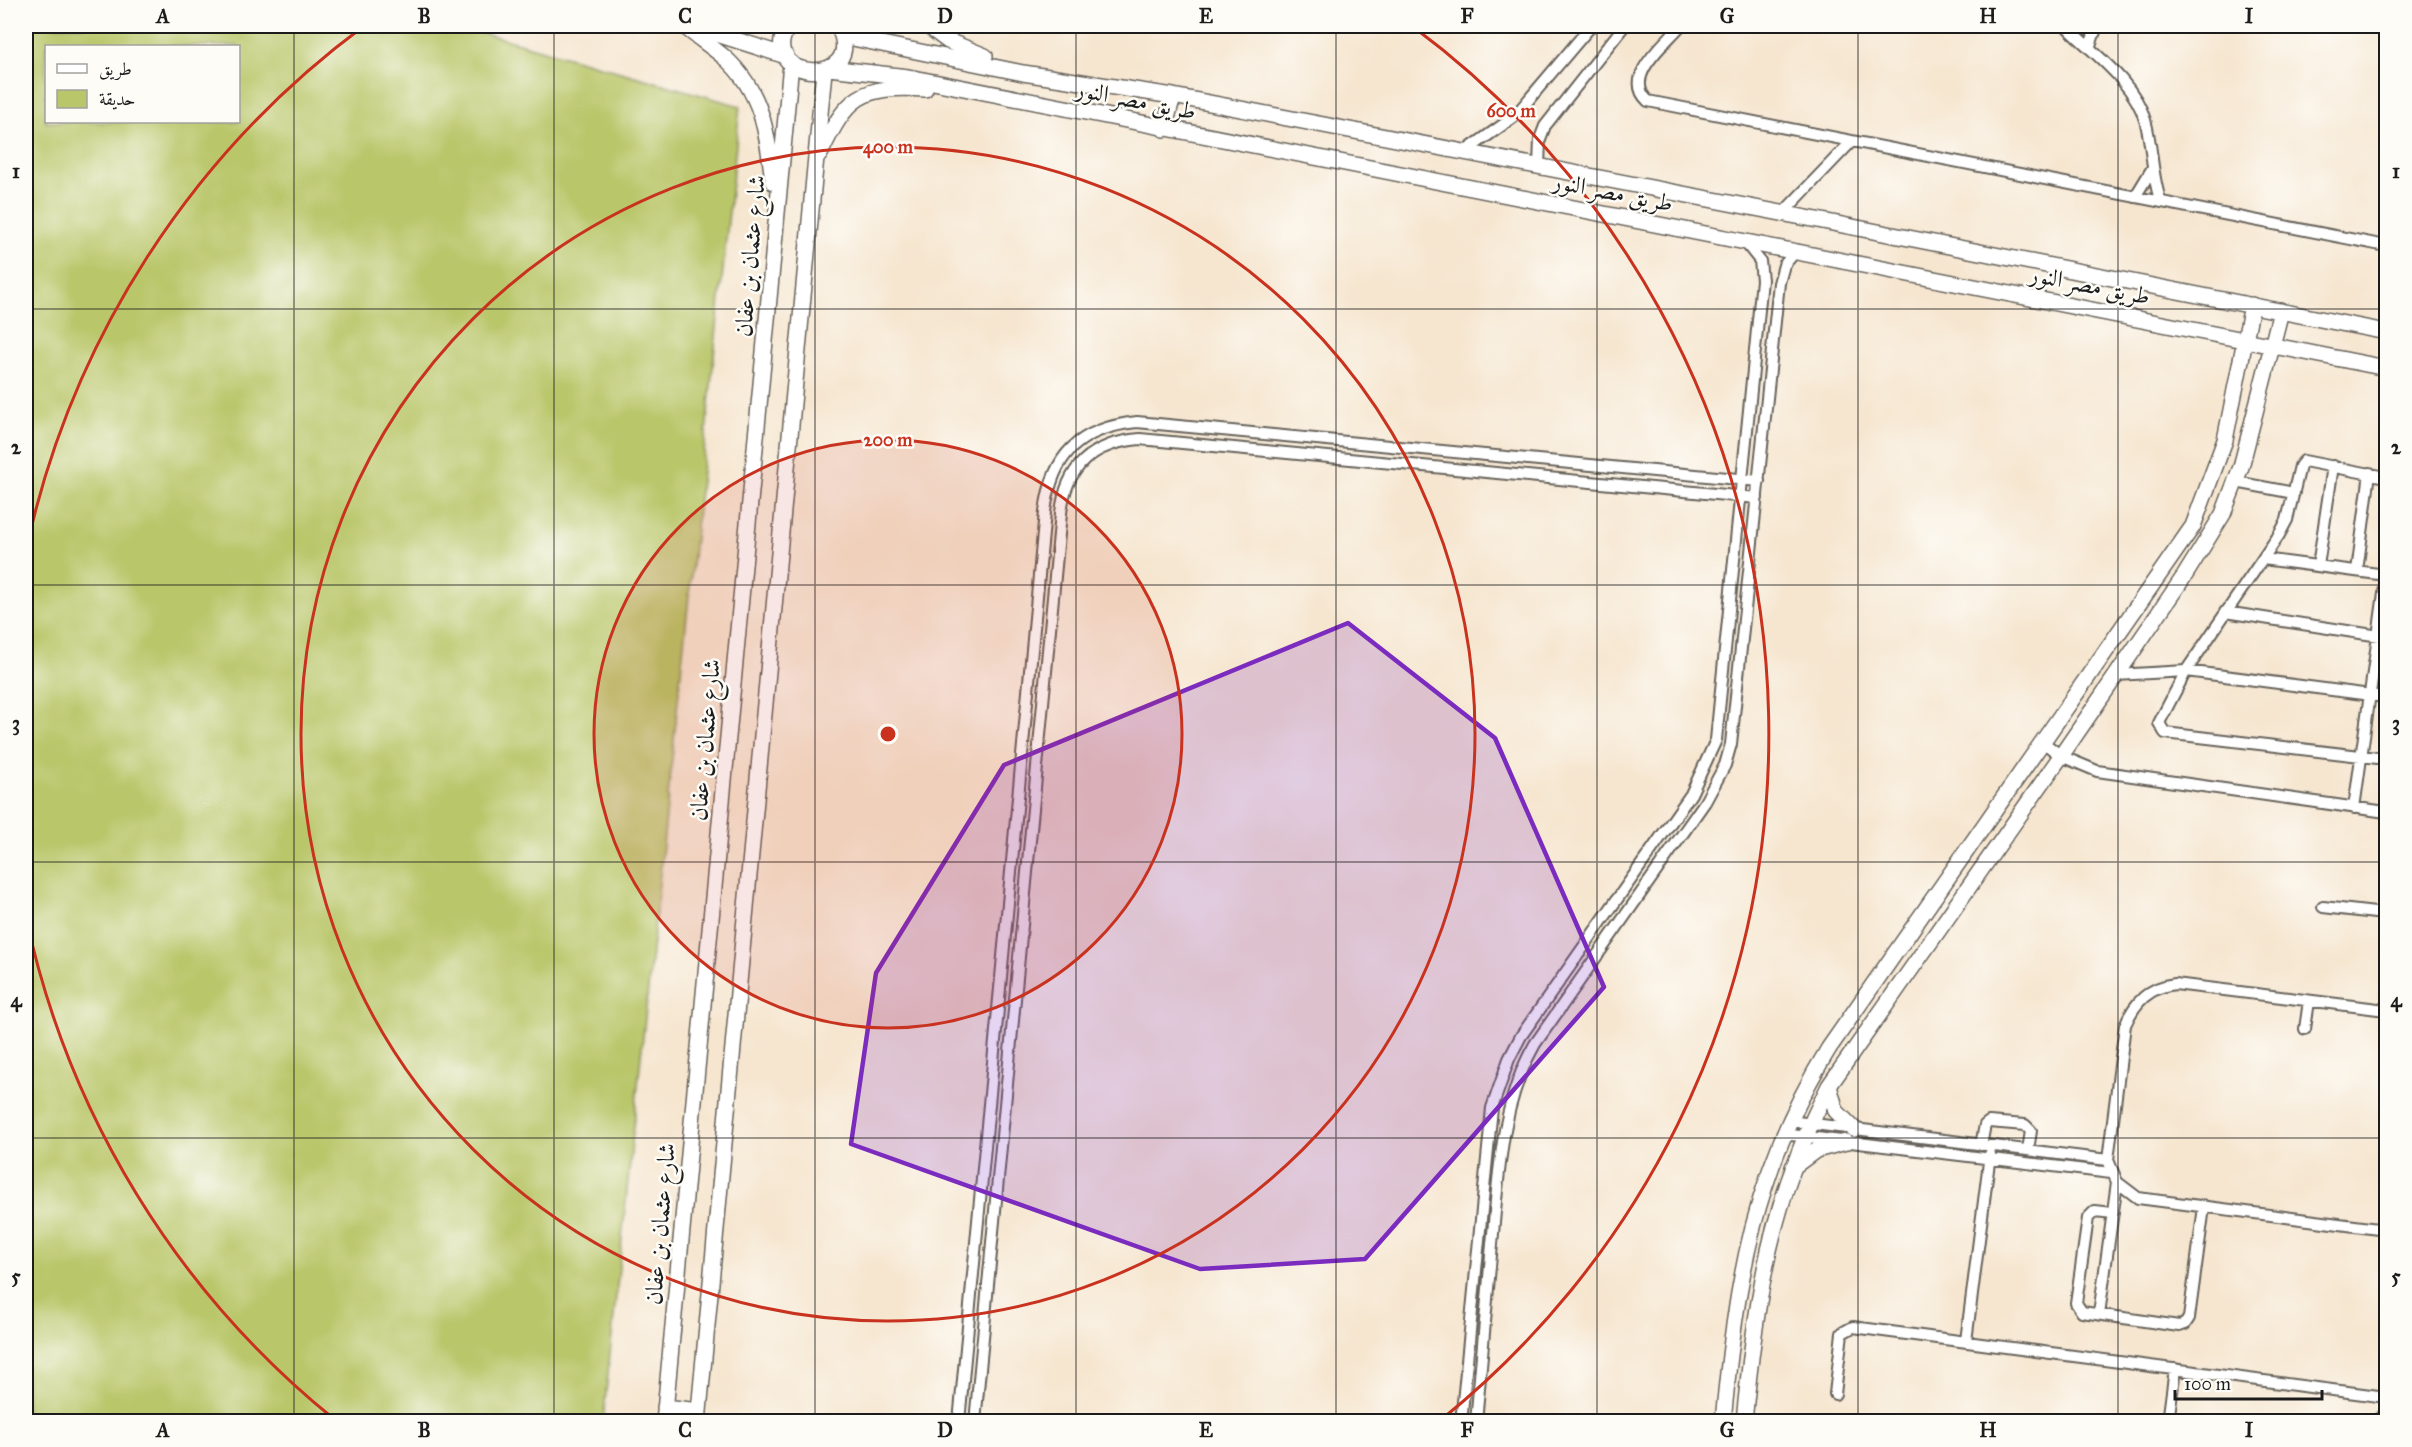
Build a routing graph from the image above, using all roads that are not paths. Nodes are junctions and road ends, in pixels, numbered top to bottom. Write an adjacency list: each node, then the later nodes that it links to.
1 (684, 26): 26 (street)
2 (692, 26): 12 (street)
3 (788, 26): 12 (street, شارع عثمان بن عفان)
4 (928, 26): 14 (street)
5 (1592, 26): 19 (street)
6 (1624, 26): 21 (street)
7 (1680, 26): 18 (street)
8 (2066, 26): 11 (street)
9 (2097, 26): 11 (street)
10 (842, 30): 13 (street); 14 (street, طريق مصر النور)
11 (2089, 48): 22 (street)
12 (789, 60): 13 (street, طريق مصر النور); 26 (street, شارع عثمان بن عفان)
13 (827, 69): 15 (street, طريق مصر النور); 20 (street)
14 (1023, 73): 16 (street, طريق مصر النور)
15 (976, 92): 17 (street, طريق مصر النور); 20 (street)
16 (1173, 96): 17 (street); 19 (street, طريق مصر النور)
17 (1164, 129): 27 (street, طريق مصر النور)
18 (1852, 141): 23 (street); 25 (street)
19 (1463, 153): 21 (street, طريق مصر النور)
20 (815, 165): 87 (street)
21 (1539, 167): 25 (street, طريق مصر النور)
22 (2152, 169): 23 (street); 24 (street)
23 (2135, 197): 24 (street)
24 (2161, 202): 28 (street)
25 (1783, 213): 30 (street, طريق مصر النور)
26 (776, 216): 86 (street, شارع عثمان بن عفان)
27 (1743, 240): 29 (street, طريق مصر النور); 39 (street)
28 (2386, 246)
29 (1797, 250): 33 (street, طريق مصر النور); 40 (street)
30 (2252, 305): 31 (street, طريق مصر النور); 33 (street)
31 (2281, 311): 32 (street, طريق مصر النور); 34 (street)
32 (2386, 332)
33 (2243, 339): 34 (street, طريق مصر النور); 55 (street)
34 (2273, 345): 35 (street, طريق مصر النور); 41 (street)
35 (2386, 368)
36 (2333, 466): 37 (street); 42 (street); 46 (street)
37 (2370, 473): 38 (street); 47 (street)
38 (2386, 477)
39 (1743, 480): 40 (street); 43 (street); 88 (street)
40 (1759, 482): 44 (street)
41 (2235, 482): 42 (street); 52 (street)
42 (2294, 493): 45 (street)
43 (1741, 497): 44 (street); 89 (street); 90 (street)
44 (1757, 498): 91 (street)
45 (2263, 559): 46 (street); 49 (street)
46 (2318, 566): 47 (street)
47 (2357, 571): 48 (street)
48 (2386, 577): 50 (street)
49 (2225, 612): 50 (street); 51 (street)
50 (2382, 636): 53 (street)
51 (2186, 671): 52 (street); 53 (street); 57 (street)
52 (2116, 675): 56 (street)
53 (2370, 694): 54 (street); 57 (street)
54 (2386, 697)
55 (2043, 742): 56 (street); 68 (street)
56 (2061, 756): 59 (street); 67 (street)
57 (2361, 756): 58 (street); 59 (street)
58 (2386, 759)
59 (2354, 808): 60 (street)
60 (2386, 812)
61 (2386, 899): 63 (street)
62 (2323, 907): 63 (street)
63 (2385, 920)
64 (2309, 1001): 65 (street); 66 (street); 74 (street)
65 (2386, 1008)
66 (2305, 1029)
67 (1829, 1086): 69 (street); 70 (street)
68 (1786, 1127): 69 (street); 92 (street)
69 (1807, 1130): 70 (street); 75 (street)
70 (1850, 1135): 71 (street); 73 (street); 75 (street)
71 (1986, 1145): 72 (street); 72 (street); 73 (street)
72 (2028, 1150): 74 (street)
73 (1989, 1159): 76 (street); 81 (street)
74 (2108, 1160): 76 (street)
75 (1791, 1169): 93 (street)
76 (2114, 1178): 77 (street); 78 (street)
77 (2204, 1207): 79 (street); 80 (street)
78 (2113, 1213): 80 (street); 80 (street)
79 (2386, 1230)
80 (2099, 1314)
81 (1966, 1341): 82 (street); 83 (street)
82 (2175, 1369): 84 (street); 94 (street)
83 (1835, 1394)
84 (2386, 1396)
85 (2386, 1413): 95 (street)
86 (664, 1414): 87 (street)
87 (699, 1416)
88 (959, 1422)
89 (975, 1422)
90 (1461, 1422)
91 (1476, 1422)
92 (1723, 1422)
93 (1744, 1422)
94 (2168, 1422)
95 (2375, 1422)

